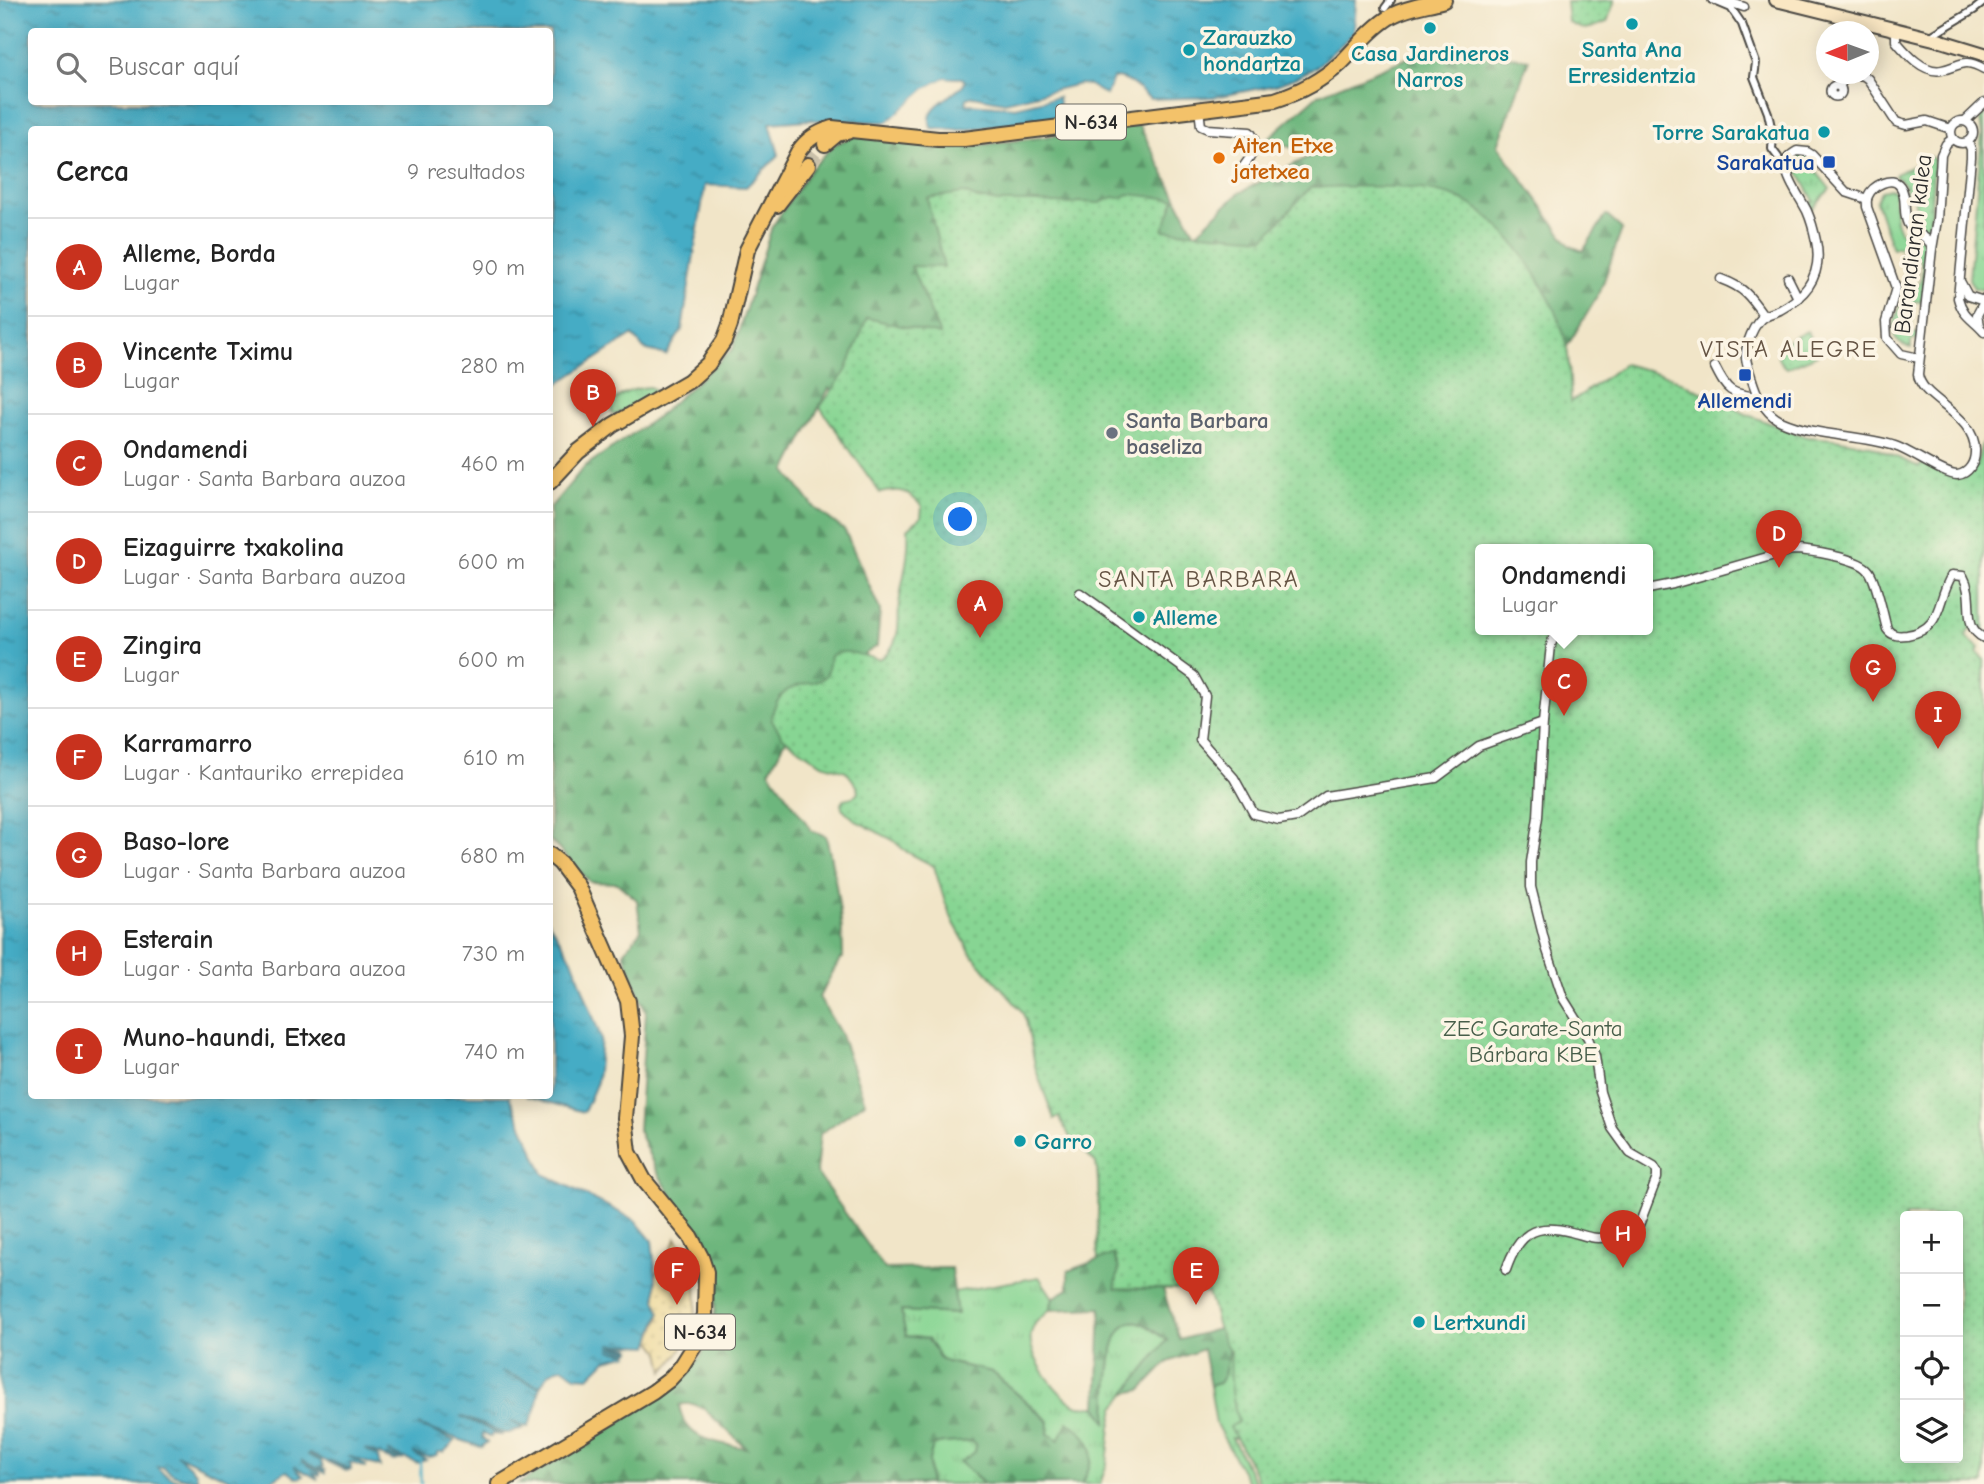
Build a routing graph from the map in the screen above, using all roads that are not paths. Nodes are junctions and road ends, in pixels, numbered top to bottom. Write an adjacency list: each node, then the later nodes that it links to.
1 (1391, 0): 8 (street)
2 (1444, 0): 15 (highway, N-634)
3 (1712, 0): 21 (street)
4 (1723, 0): 7 (street)
5 (1776, 0): 9 (main road)
6 (1984, 2): 10 (street)
7 (1744, 7)
8 (1385, 8)
9 (1896, 30): 11 (main road); 12 (street)
10 (1934, 34)
11 (1984, 54)
12 (1984, 69)
13 (1871, 84): 18 (street)
14 (1984, 103): 16 (street)
15 (1199, 109): 17 (highway, N-634); 23 (street)
16 (1965, 121): 18 (street); 19 (street)
17 (855, 130): 20 (highway); 26 (highway, N-634)
18 (1952, 134): 19 (street); 25 (street, Barandiaran kalea)
19 (1968, 142): 31 (street)
20 (825, 144)
21 (1778, 157)
22 (808, 165): 26 (highway, N-634)
23 (1240, 171)
24 (1867, 199): 27 (street); 32 (street); 36 (street)
25 (1937, 220): 27 (street); 28 (street, Barandiaran kalea)
26 (757, 231): 39 (highway, N-634)
27 (1920, 234): 28 (street)
28 (1932, 249): 36 (street, Barandiaran kalea)
29 (1788, 278): 32 (street)
30 (1721, 279): 34 (street)
31 (1960, 279): 33 (street); 35 (street)
32 (1798, 298): 34 (street)
33 (1984, 302): 35 (street)
34 (1764, 316): 38 (street)
35 (1981, 329)
36 (1919, 358): 38 (street, Barandiaran kalea)
37 (1715, 367): 38 (street)
38 (1758, 397)
39 (553, 479)
40 (1653, 588): 43 (street)
41 (1080, 593): 44 (street)
42 (1554, 635): 44 (street)
43 (1984, 638)
44 (1543, 723): 46 (street)
45 (553, 857): 47 (highway, N-634)
46 (1506, 1270)
47 (499, 1484)

